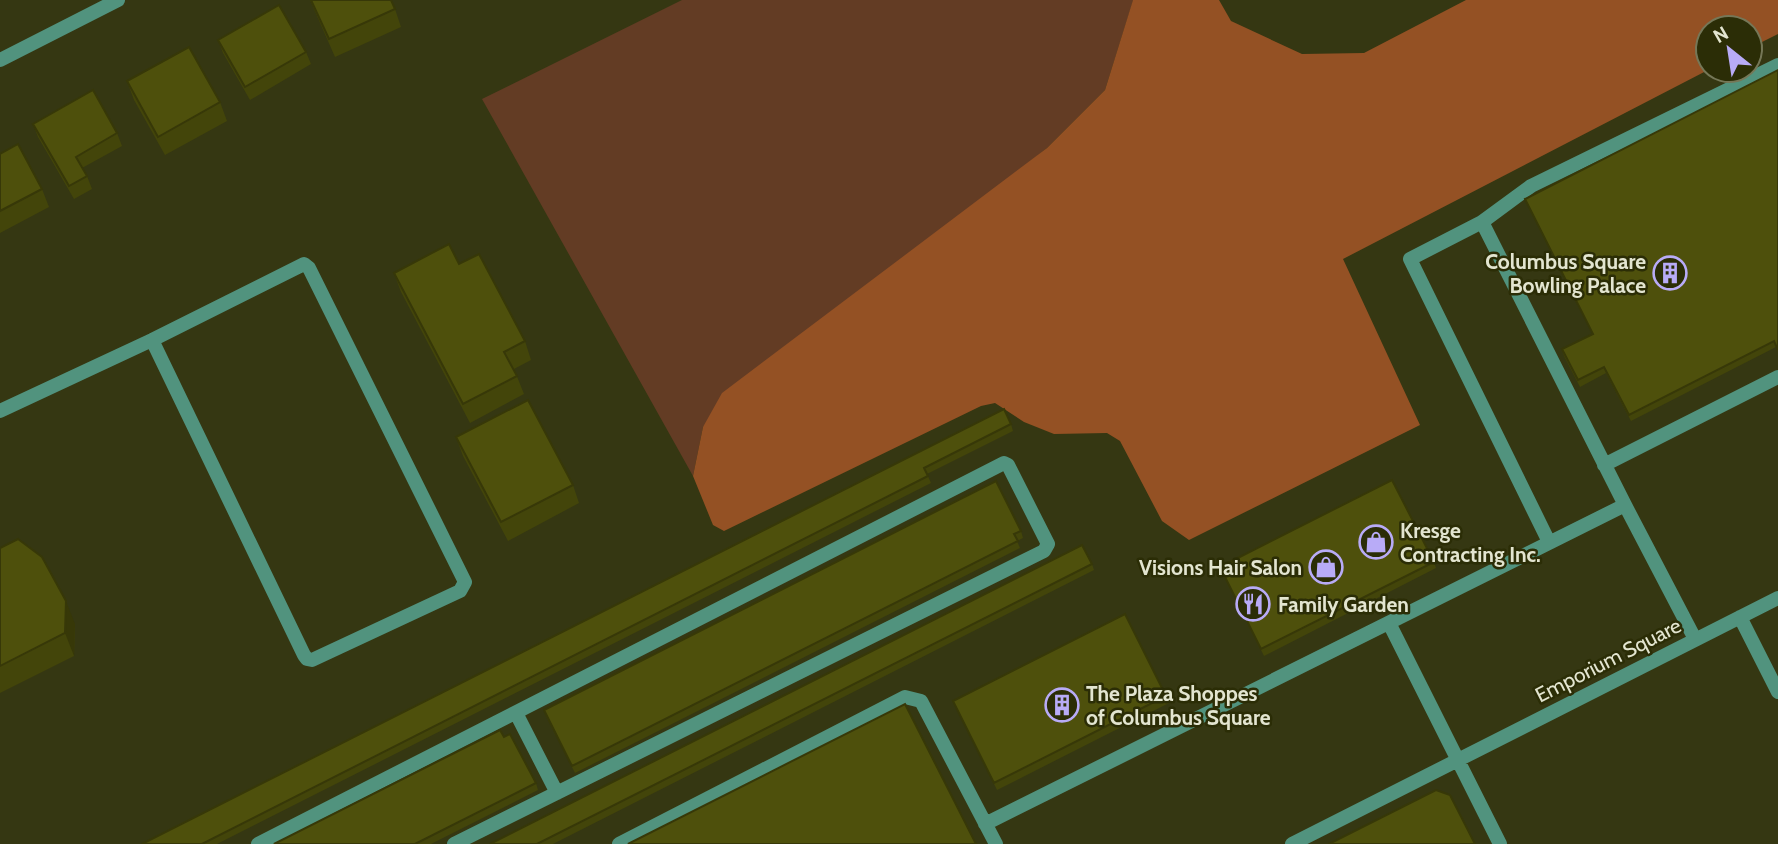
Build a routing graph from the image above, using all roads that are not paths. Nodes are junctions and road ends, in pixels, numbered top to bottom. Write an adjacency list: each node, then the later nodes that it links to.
1 (118, 0): 2 (street)
2 (0, 60)
3 (1778, 65): 4 (street)
4 (1482, 222): 8 (street); 10 (street)
5 (152, 340): 5 (street); 7 (street)
6 (1778, 377): 8 (street)
7 (0, 411)
8 (1604, 465): 9 (street)
9 (1625, 505): 10 (street); 14 (street)
10 (1549, 542): 13 (street)
11 (1778, 598): 12 (street, Emporium Square)
12 (1740, 617): 14 (street, Emporium Square); 15 (street)
13 (1389, 623): 17 (street); 19 (street)
14 (1695, 639): 17 (street, Emporium Square)
15 (1778, 692)
16 (516, 712): 18 (street); 18 (street); 20 (street)
17 (1457, 760): 24 (street, Emporium Square); 25 (street)
18 (557, 793): 21 (street)
19 (985, 824): 22 (street); 23 (street)
20 (258, 844)
21 (454, 844)
22 (619, 844)
23 (996, 844)
24 (1292, 844)
25 (1500, 844)

